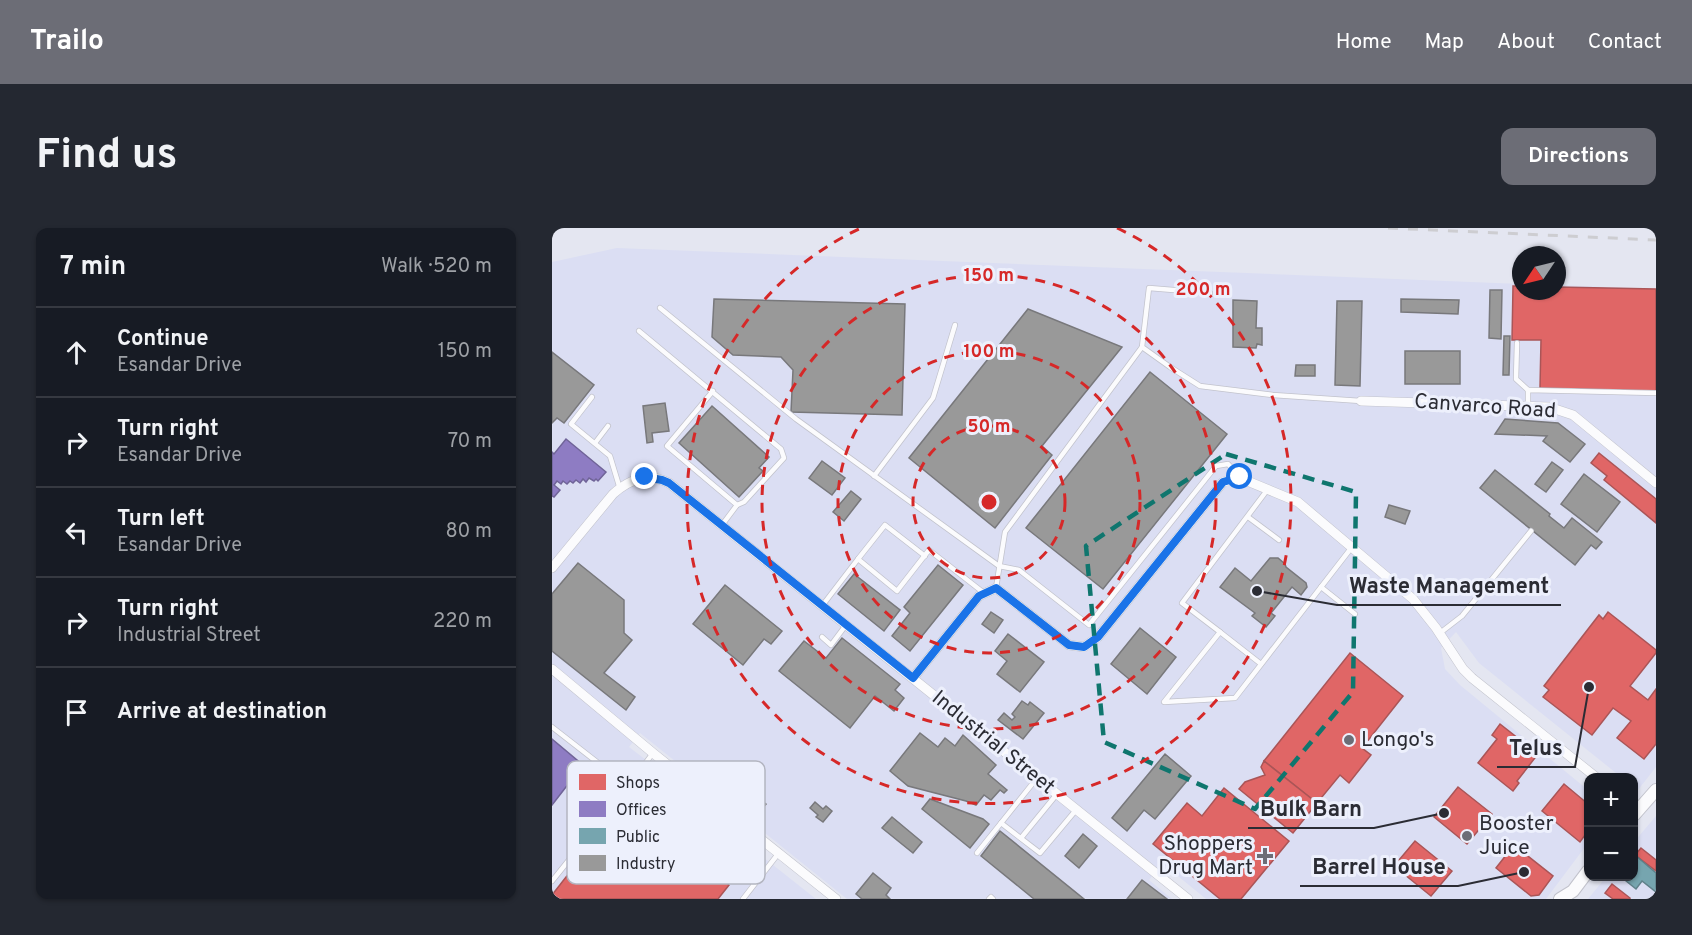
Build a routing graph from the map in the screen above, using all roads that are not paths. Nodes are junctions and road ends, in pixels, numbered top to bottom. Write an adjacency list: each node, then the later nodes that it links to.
1 (1210, 293): 6 (lane)
2 (660, 308): 15 (lane)
3 (955, 325): 15 (lane)
4 (639, 331): 8 (lane)
5 (1517, 343): 7 (lane)
6 (1142, 347): 11 (lane); 28 (lane)
7 (1528, 390): 9 (lane); 12 (lane)
8 (713, 391): 20 (lane); 20 (lane)
9 (1656, 393)
10 (592, 397): 14 (lane)
11 (1361, 401): 12 (street, Canvarco Road)
12 (1528, 406): 17 (street, Canvarco Road)
13 (608, 426): 14 (lane)
14 (595, 443): 18 (lane)
15 (874, 476): 28 (lane)
16 (1240, 477): 19 (street); 28 (lane); 31 (street)
17 (1656, 483)
18 (620, 489): 22 (street, Industrial Street); 29 (street, Industrial Street)
19 (1268, 489): 21 (lane); 25 (street)
20 (737, 505): 22 (lane)
21 (1248, 517): 24 (lane); 36 (lane)
22 (722, 525): 33 (street, Industrial Street)
23 (1531, 531): 37 (lane)
24 (1279, 540)
25 (1352, 548): 30 (lane); 37 (street)
26 (925, 556): 27 (lane); 27 (lane); 32 (lane)
27 (858, 559): 33 (lane)
28 (999, 566): 31 (lane)
29 (552, 568)
30 (1321, 587): 34 (lane); 39 (lane)
31 (996, 588): 32 (street)
32 (984, 593): 41 (street)
33 (822, 606): 35 (street, Industrial Street)
34 (1355, 614)
35 (846, 625): 38 (lane); 41 (street, Industrial Street)
36 (1220, 632): 39 (lane); 39 (lane)
37 (1440, 633): 47 (street)
38 (822, 637)
39 (1261, 664)
40 (552, 669): 43 (street)
41 (913, 678): 48 (street, Industrial Street)
42 (552, 727): 44 (lane)
43 (653, 753): 45 (lane); 46 (street)
44 (596, 761)
45 (647, 761)
46 (663, 761)
47 (1592, 773)
48 (1037, 778): 50 (street, Industrial Street); 53 (lane)
49 (1656, 790): 51 (main road)
50 (1057, 794): 52 (street, Industrial Street); 54 (lane)
51 (1638, 807)
52 (1076, 809): 54 (lane); 66 (street, Industrial Street)
53 (1001, 823): 54 (lane); 57 (lane)
54 (1021, 838)
55 (765, 841): 56 (street)
56 (779, 852): 59 (lane); 65 (street)
57 (977, 853)
58 (567, 862): 61 (lane)
59 (765, 870)
60 (1584, 877): 63 (main road)
61 (552, 881)
62 (754, 884): 64 (lane)
63 (1573, 895): 67 (main road)
64 (743, 899)
65 (836, 899)
66 (1188, 899)
67 (1560, 899)

